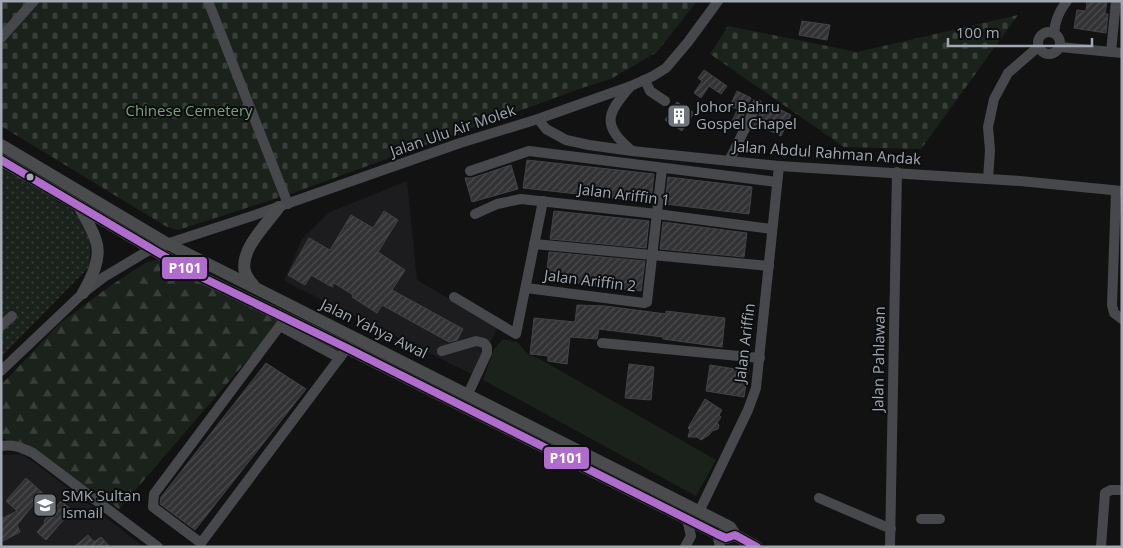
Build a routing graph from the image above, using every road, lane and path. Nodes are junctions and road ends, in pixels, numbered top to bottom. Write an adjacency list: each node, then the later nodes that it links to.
1 (34, 1): 7 (street)
2 (208, 1): 29 (street)
3 (718, 1): 12 (street, Jalan Ulu Air Molek)
4 (1067, 1): 6 (street)
5 (1116, 1): 10 (street)
6 (1054, 33): 8 (street); 9 (street)
7 (1, 38)
8 (1038, 47): 9 (street); 25 (street)
9 (1060, 47): 10 (street)
10 (1111, 52): 11 (street)
11 (1122, 53)
12 (644, 80): 13 (street, Jalan Ulu Air Molek); 14 (street)
13 (631, 86): 16 (street, Jalan Ulu Air Molek); 18 (street)
14 (665, 101)
15 (757, 104): 20 (street)
16 (538, 118): 18 (street, Jalan Abdul Rahman Andak); 29 (street, Jalan Ulu Air Molek)
17 (1, 144): 34 (main road, Jalan Yahya Awal)
18 (632, 151): 20 (street, Jalan Abdul Rahman Andak)
19 (1, 160): 30 (main road, Jalan Yahya Awal)
20 (729, 161): 21 (street, Jalan Abdul Rahman Andak)
21 (778, 166): 24 (street, Jalan Abdul Rahman Andak); 26 (street, Jalan Ariffin)
22 (662, 168): 23 (street); 26 (street); 32 (street)
23 (470, 171)
24 (897, 172): 25 (street, Jalan Abdul Rahman Andak); 60 (street, Jalan Pahlawan)
25 (988, 179): 27 (street, Jalan Abdul Rahman Andak)
26 (777, 182): 33 (street, Jalan Ariffin)
27 (1119, 191): 44 (street)
28 (543, 201): 31 (street, Jalan Ariffin 1); 32 (street, Jalan Ariffin 1); 35 (street)
29 (284, 205): 34 (street, Jalan Ulu Air Molek); 39 (main road)
30 (80, 208): 36 (main road, Jalan Yahya Awal); 41 (main road)
31 (475, 214)
32 (657, 214): 33 (street, Jalan Ariffin 1); 37 (street)
33 (772, 229): 38 (street, Jalan Ariffin)
34 (166, 243): 36 (street, Jalan Ulu Air Molek); 39 (main road, Jalan Yahya Awal)
35 (534, 244): 37 (street); 40 (street)
36 (151, 249): 41 (street, Jalan Ulu Air Molek); 46 (main road, Jalan Yahya Awal)
37 (653, 255): 38 (street); 40 (street, Jalan Ariffin 2)
38 (769, 266): 49 (street, Jalan Ariffin)
39 (256, 288): 52 (main road, Jalan Yahya Awal)
40 (526, 288): 42 (street)
41 (83, 293): 51 (street, Jalan Ulu Air Molek)
42 (454, 297)
43 (12, 316): 45 (street)
44 (1122, 319)
45 (1, 326)
46 (278, 329): 50 (main road, Jalan Yahya Awal); 50 (street)
47 (602, 343): 49 (street)
48 (442, 351): 52 (street)
49 (760, 358): 56 (street, Jalan Ariffin)
50 (339, 359): 57 (main road, Jalan Yahya Awal)
51 (1, 371)
52 (468, 394): 56 (main road, Jalan Yahya Awal)
53 (1, 446): 64 (street)
54 (1122, 490): 68 (street)
55 (818, 498): 60 (street)
56 (700, 512): 61 (main road, Jalan Yahya Awal)
57 (687, 519): 62 (street); 63 (main road, Jalan Yahya Awal)
58 (921, 519): 59 (street)
59 (940, 519)
60 (891, 529): 67 (street, Jalan Pahlawan)
61 (736, 535): 63 (main road, Jalan Yahya Awal); 66 (main road, Jalan Yahya Awal)
62 (691, 536): 63 (street); 65 (street)
63 (716, 537)
64 (158, 547)
65 (685, 547)
66 (757, 547)
67 (890, 547)
68 (1101, 547)

